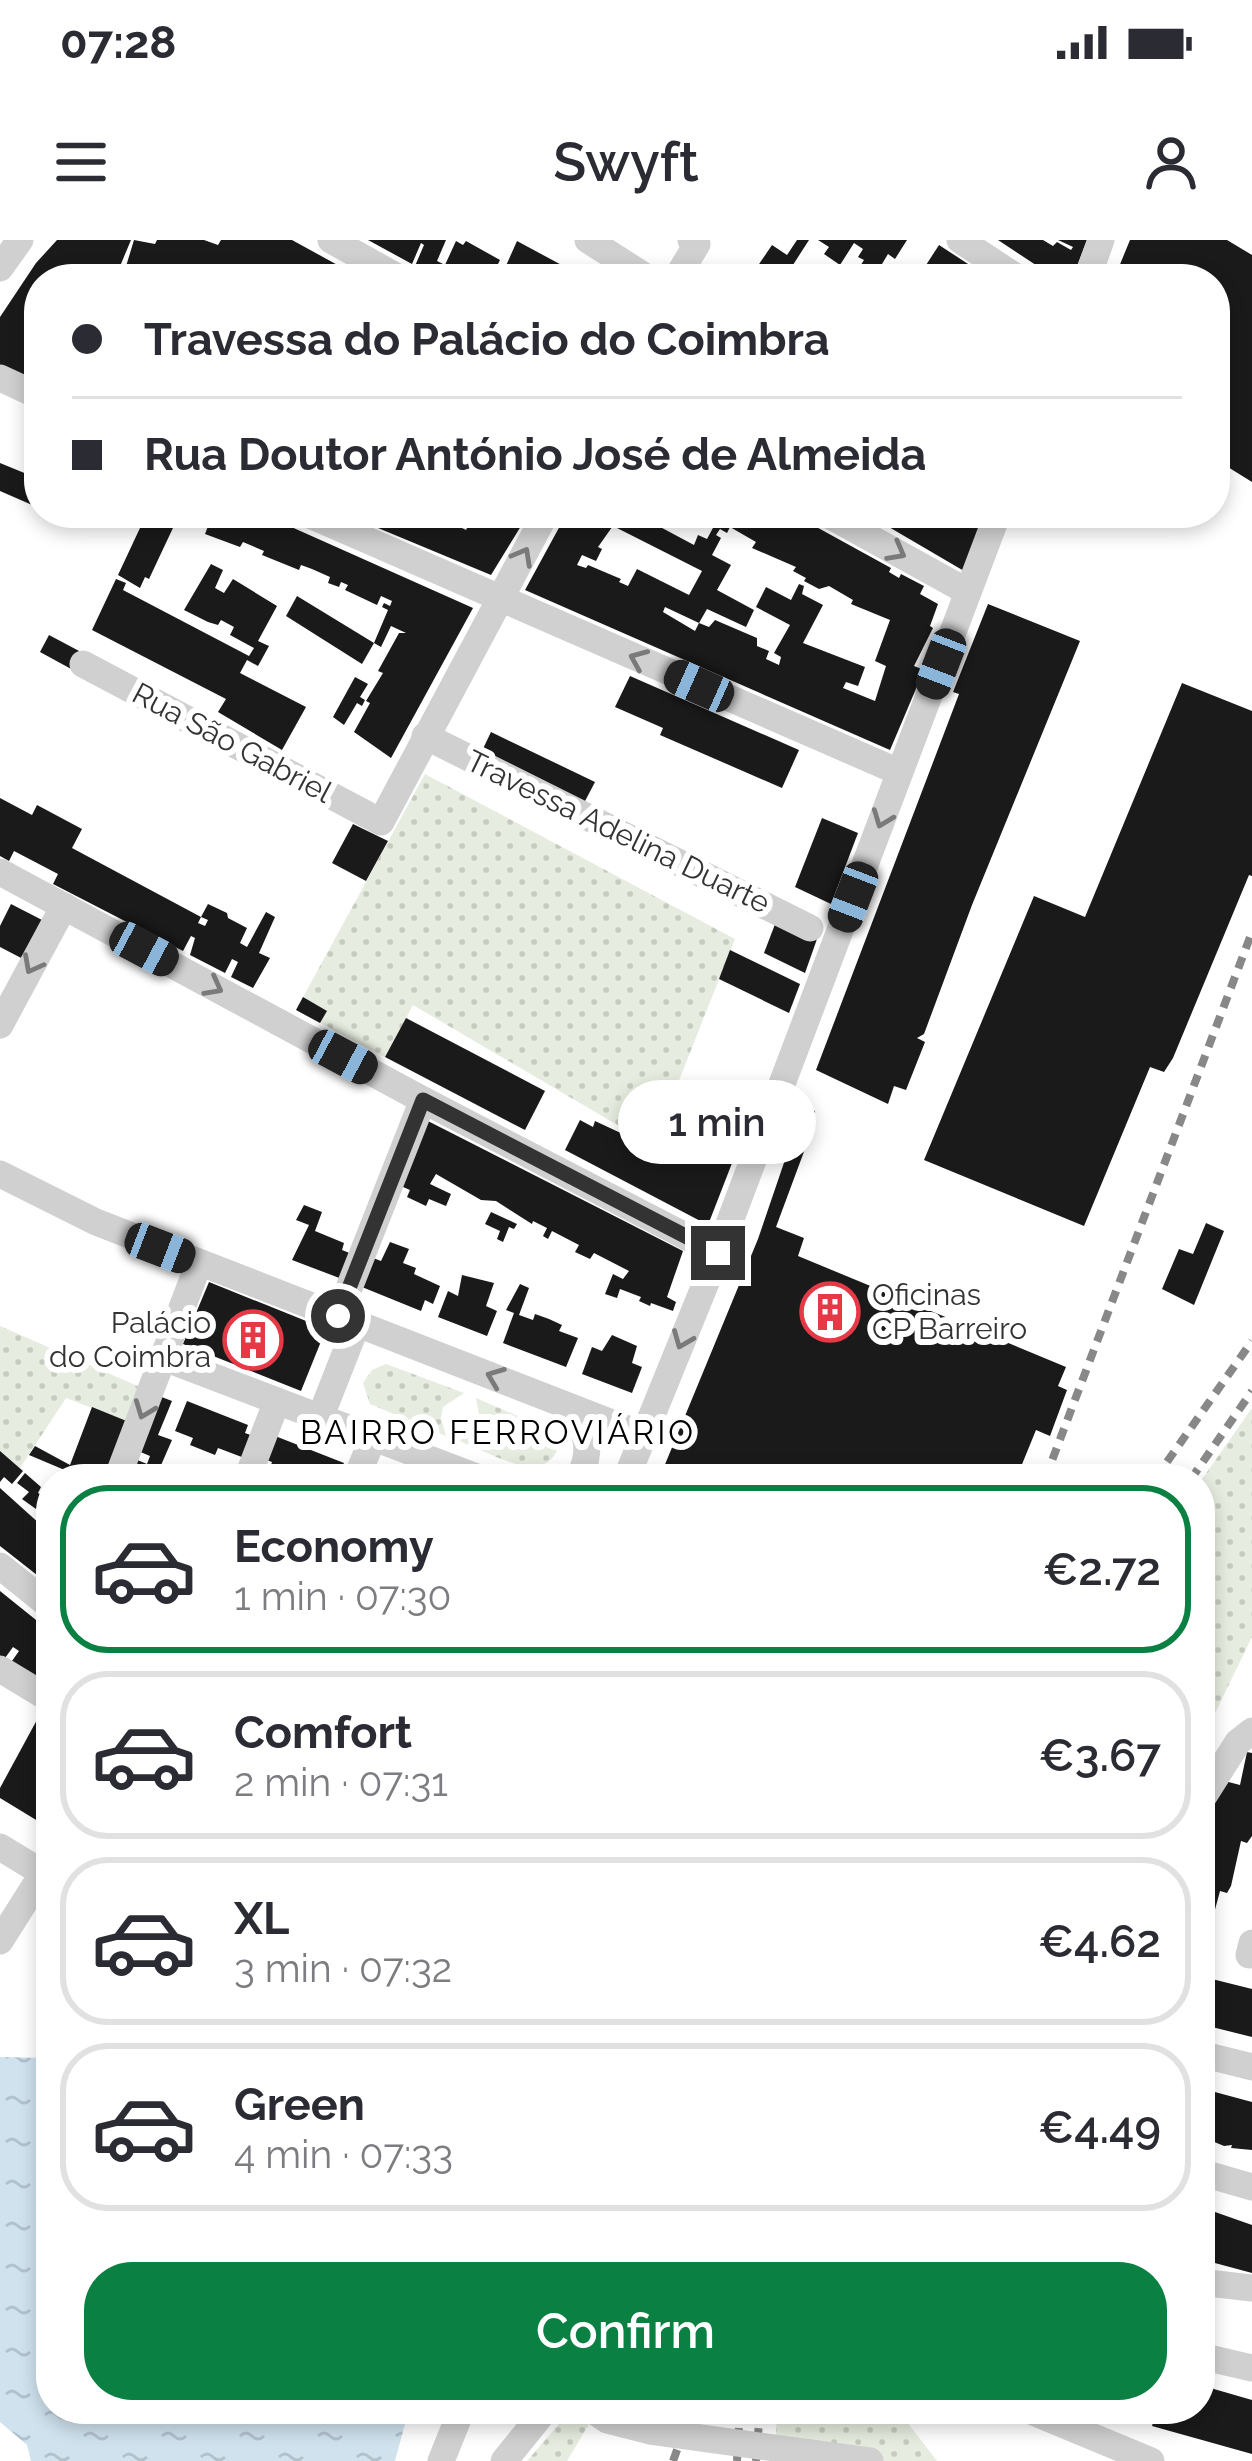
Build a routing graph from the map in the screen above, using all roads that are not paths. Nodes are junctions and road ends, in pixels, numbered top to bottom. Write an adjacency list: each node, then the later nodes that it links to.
1 (20, 240): 8 (street)
2 (331, 240): 5 (street)
3 (588, 240): 6 (street)
4 (960, 240): 7 (street)
5 (374, 264)
6 (626, 264)
7 (996, 264)
8 (0, 268)
9 (338, 528): 14 (street)
10 (538, 528): 14 (street, one-way to 10)
11 (852, 528): 13 (street, one-way to 13)
12 (992, 528): 13 (street)
13 (968, 592): 17 (street)
14 (499, 599): 16 (street); 17 (street, one-way to 14)
15 (83, 664): 16 (street, Rua São Gabriel)
16 (425, 736): 20 (street, Travessa Adelina Duarte)
17 (899, 772): 24 (street, one-way to 24)
18 (0, 872): 19 (street)
19 (64, 906): 21 (street, one-way to 21); 22 (street, one-way to 22)
20 (810, 928)
21 (0, 1025)
22 (423, 1100): 24 (street); 26 (street)
23 (0, 1174): 25 (street)
24 (718, 1253): 31 (street, one-way to 31)
25 (200, 1263): 26 (street); 27 (street)
26 (347, 1320): 29 (street, one-way to 26); 30 (street)
27 (164, 1358): 28 (street); 33 (street, one-way to 33)
28 (277, 1401): 30 (street); 34 (street)
29 (570, 1407): 31 (street); 37 (street)
30 (320, 1418): 32 (street)
31 (643, 1435): 38 (street)
32 (373, 1438): 35 (street); 36 (street)
33 (123, 1464)
34 (253, 1464)
35 (362, 1464)
36 (438, 1464)
37 (583, 1464)
38 (632, 1464)
39 (0, 1566): 40 (street)
40 (36, 1595)
41 (0, 1669): 42 (street)
42 (36, 1687)
43 (1252, 1731): 44 (street)
44 (1215, 1778)
45 (0, 1847): 46 (street)
46 (36, 1869)
47 (36, 1891): 48 (street)
48 (0, 1941)
49 (1215, 2058): 50 (street)
50 (1252, 2067)
51 (1215, 2176): 52 (street)
52 (1252, 2187)
53 (1215, 2284): 54 (street)
54 (1252, 2288)
55 (1215, 2359): 56 (street)
56 (1252, 2368)
57 (456, 2424): 61 (street)
58 (534, 2424): 62 (street)
59 (623, 2424): 63 (street, bridge)
60 (1062, 2424): 64 (street)
61 (441, 2461)
62 (504, 2461)
63 (871, 2461)
64 (1151, 2461)

